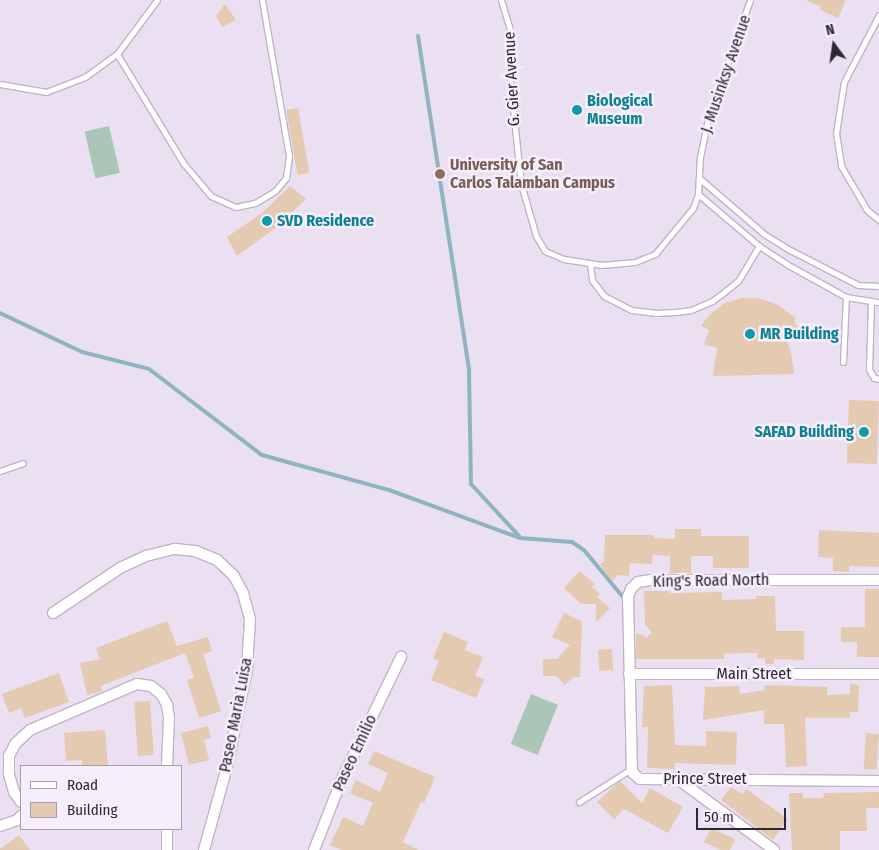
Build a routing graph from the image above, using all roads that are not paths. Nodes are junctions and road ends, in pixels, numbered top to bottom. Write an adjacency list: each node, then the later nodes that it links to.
1 (158, 0): 6 (lane)
2 (262, 0): 6 (lane)
3 (501, 0): 12 (lane, G. Gier Avenue)
4 (750, 0): 8 (lane, J. Musinksy Avenue)
5 (879, 15): 10 (lane)
6 (117, 54): 7 (lane)
7 (0, 84)
8 (699, 178): 9 (lane, G. Gier Avenue); 13 (lane)
9 (698, 194): 11 (lane); 12 (lane, G. Gier Avenue)
10 (879, 220)
11 (759, 246): 12 (lane); 14 (lane)
12 (590, 263)
13 (879, 286)
14 (846, 297): 15 (lane); 17 (lane)
15 (871, 302): 16 (lane); 18 (lane)
16 (879, 302)
17 (844, 362)
18 (879, 379)
19 (23, 463): 20 (lane)
20 (0, 471)
21 (879, 580): 24 (street, King's Road North)
22 (53, 613): 36 (street, Paseo Maria Luisa)
23 (401, 657): 37 (street, Paseo Emilio)
24 (630, 674): 25 (street, Main Street); 27 (street)
25 (879, 674)
26 (167, 765): 30 (street)
27 (632, 769): 28 (street, Prince Street); 31 (lane)
28 (679, 780): 29 (street, Prince Street); 38 (street)
29 (879, 780)
30 (20, 801)
31 (579, 802)
32 (20, 817): 33 (street)
33 (0, 826)
34 (167, 830): 35 (street)
35 (167, 850)
36 (204, 850)
37 (314, 850)
38 (774, 850)

